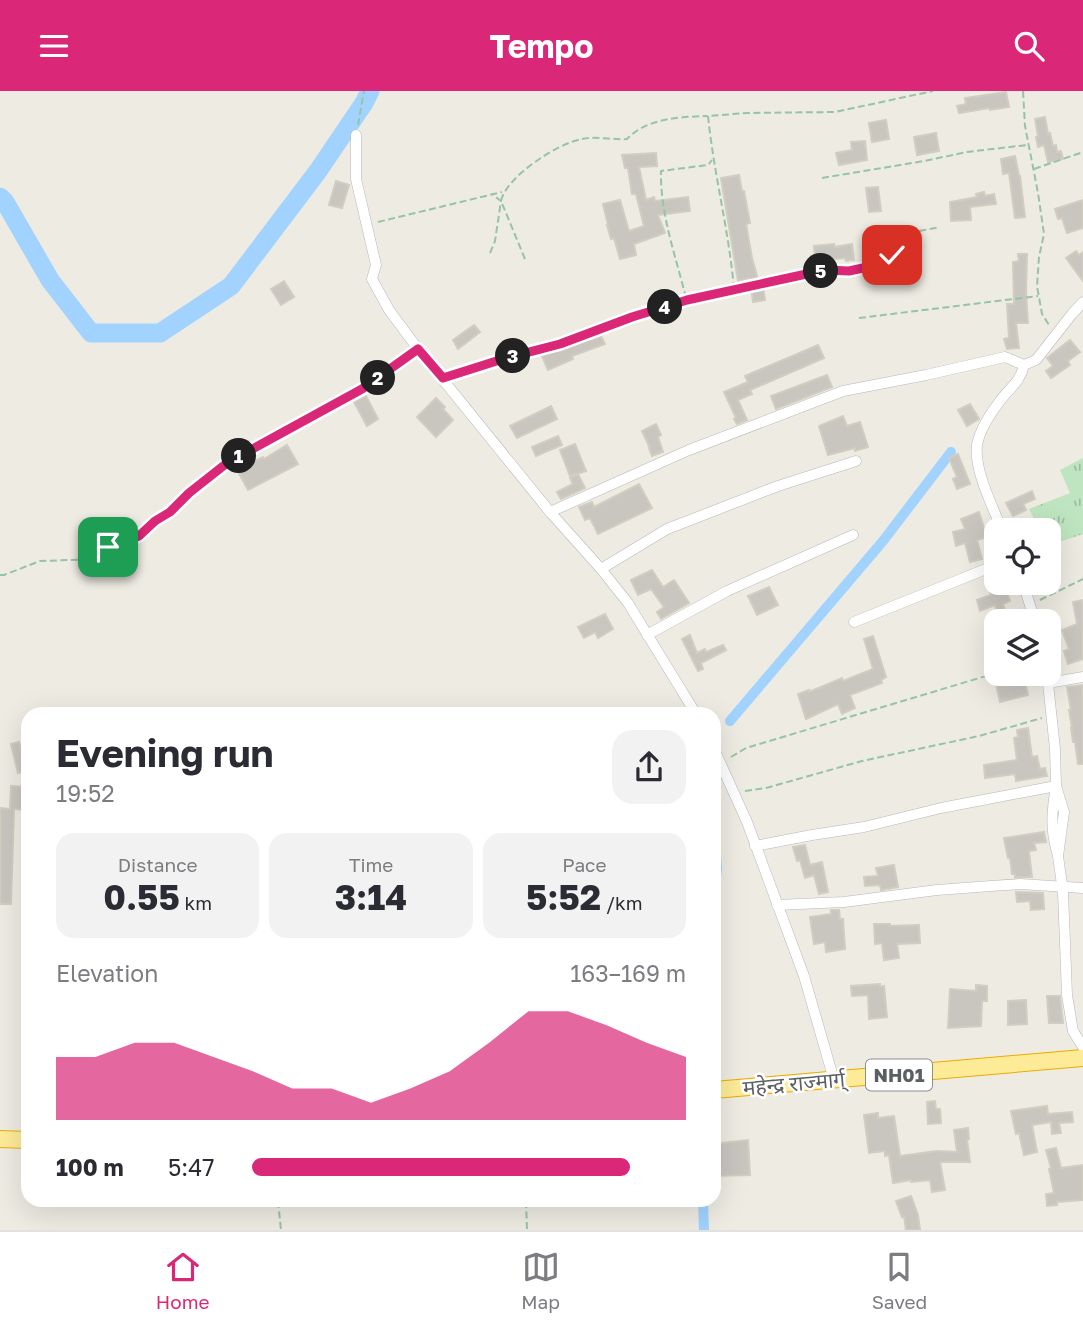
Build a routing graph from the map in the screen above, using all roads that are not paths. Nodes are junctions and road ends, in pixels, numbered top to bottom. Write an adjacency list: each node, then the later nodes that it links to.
1 (356, 135): 3 (street)
2 (1083, 302): 4 (street)
3 (418, 349): 6 (street); 7 (street)
4 (1024, 365): 7 (street); 8 (street)
5 (856, 461): 10 (street)
6 (227, 463)
7 (550, 512): 10 (street)
8 (998, 518)
9 (853, 535): 13 (street)
10 (601, 569): 13 (street)
11 (984, 570): 12 (street)
12 (854, 622)
13 (647, 635): 17 (street)
14 (1083, 677): 15 (street)
15 (1061, 678)
16 (1049, 686): 19 (street)
17 (691, 707)
18 (721, 763): 20 (street)
19 (1056, 786): 20 (street); 21 (street)
20 (755, 846): 23 (street)
21 (1062, 886): 22 (street); 23 (street); 24 (street)
22 (1083, 888)
23 (777, 905): 26 (street)
24 (1083, 1047)
25 (1083, 1058): 26 (highway, महेन्द्र राज्मार्ग् / NH01)
26 (835, 1080): 27 (highway, महेन्द्र राज्मार्ग् / NH01)
27 (721, 1089)
28 (0, 1139): 29 (highway)
29 (21, 1140)

